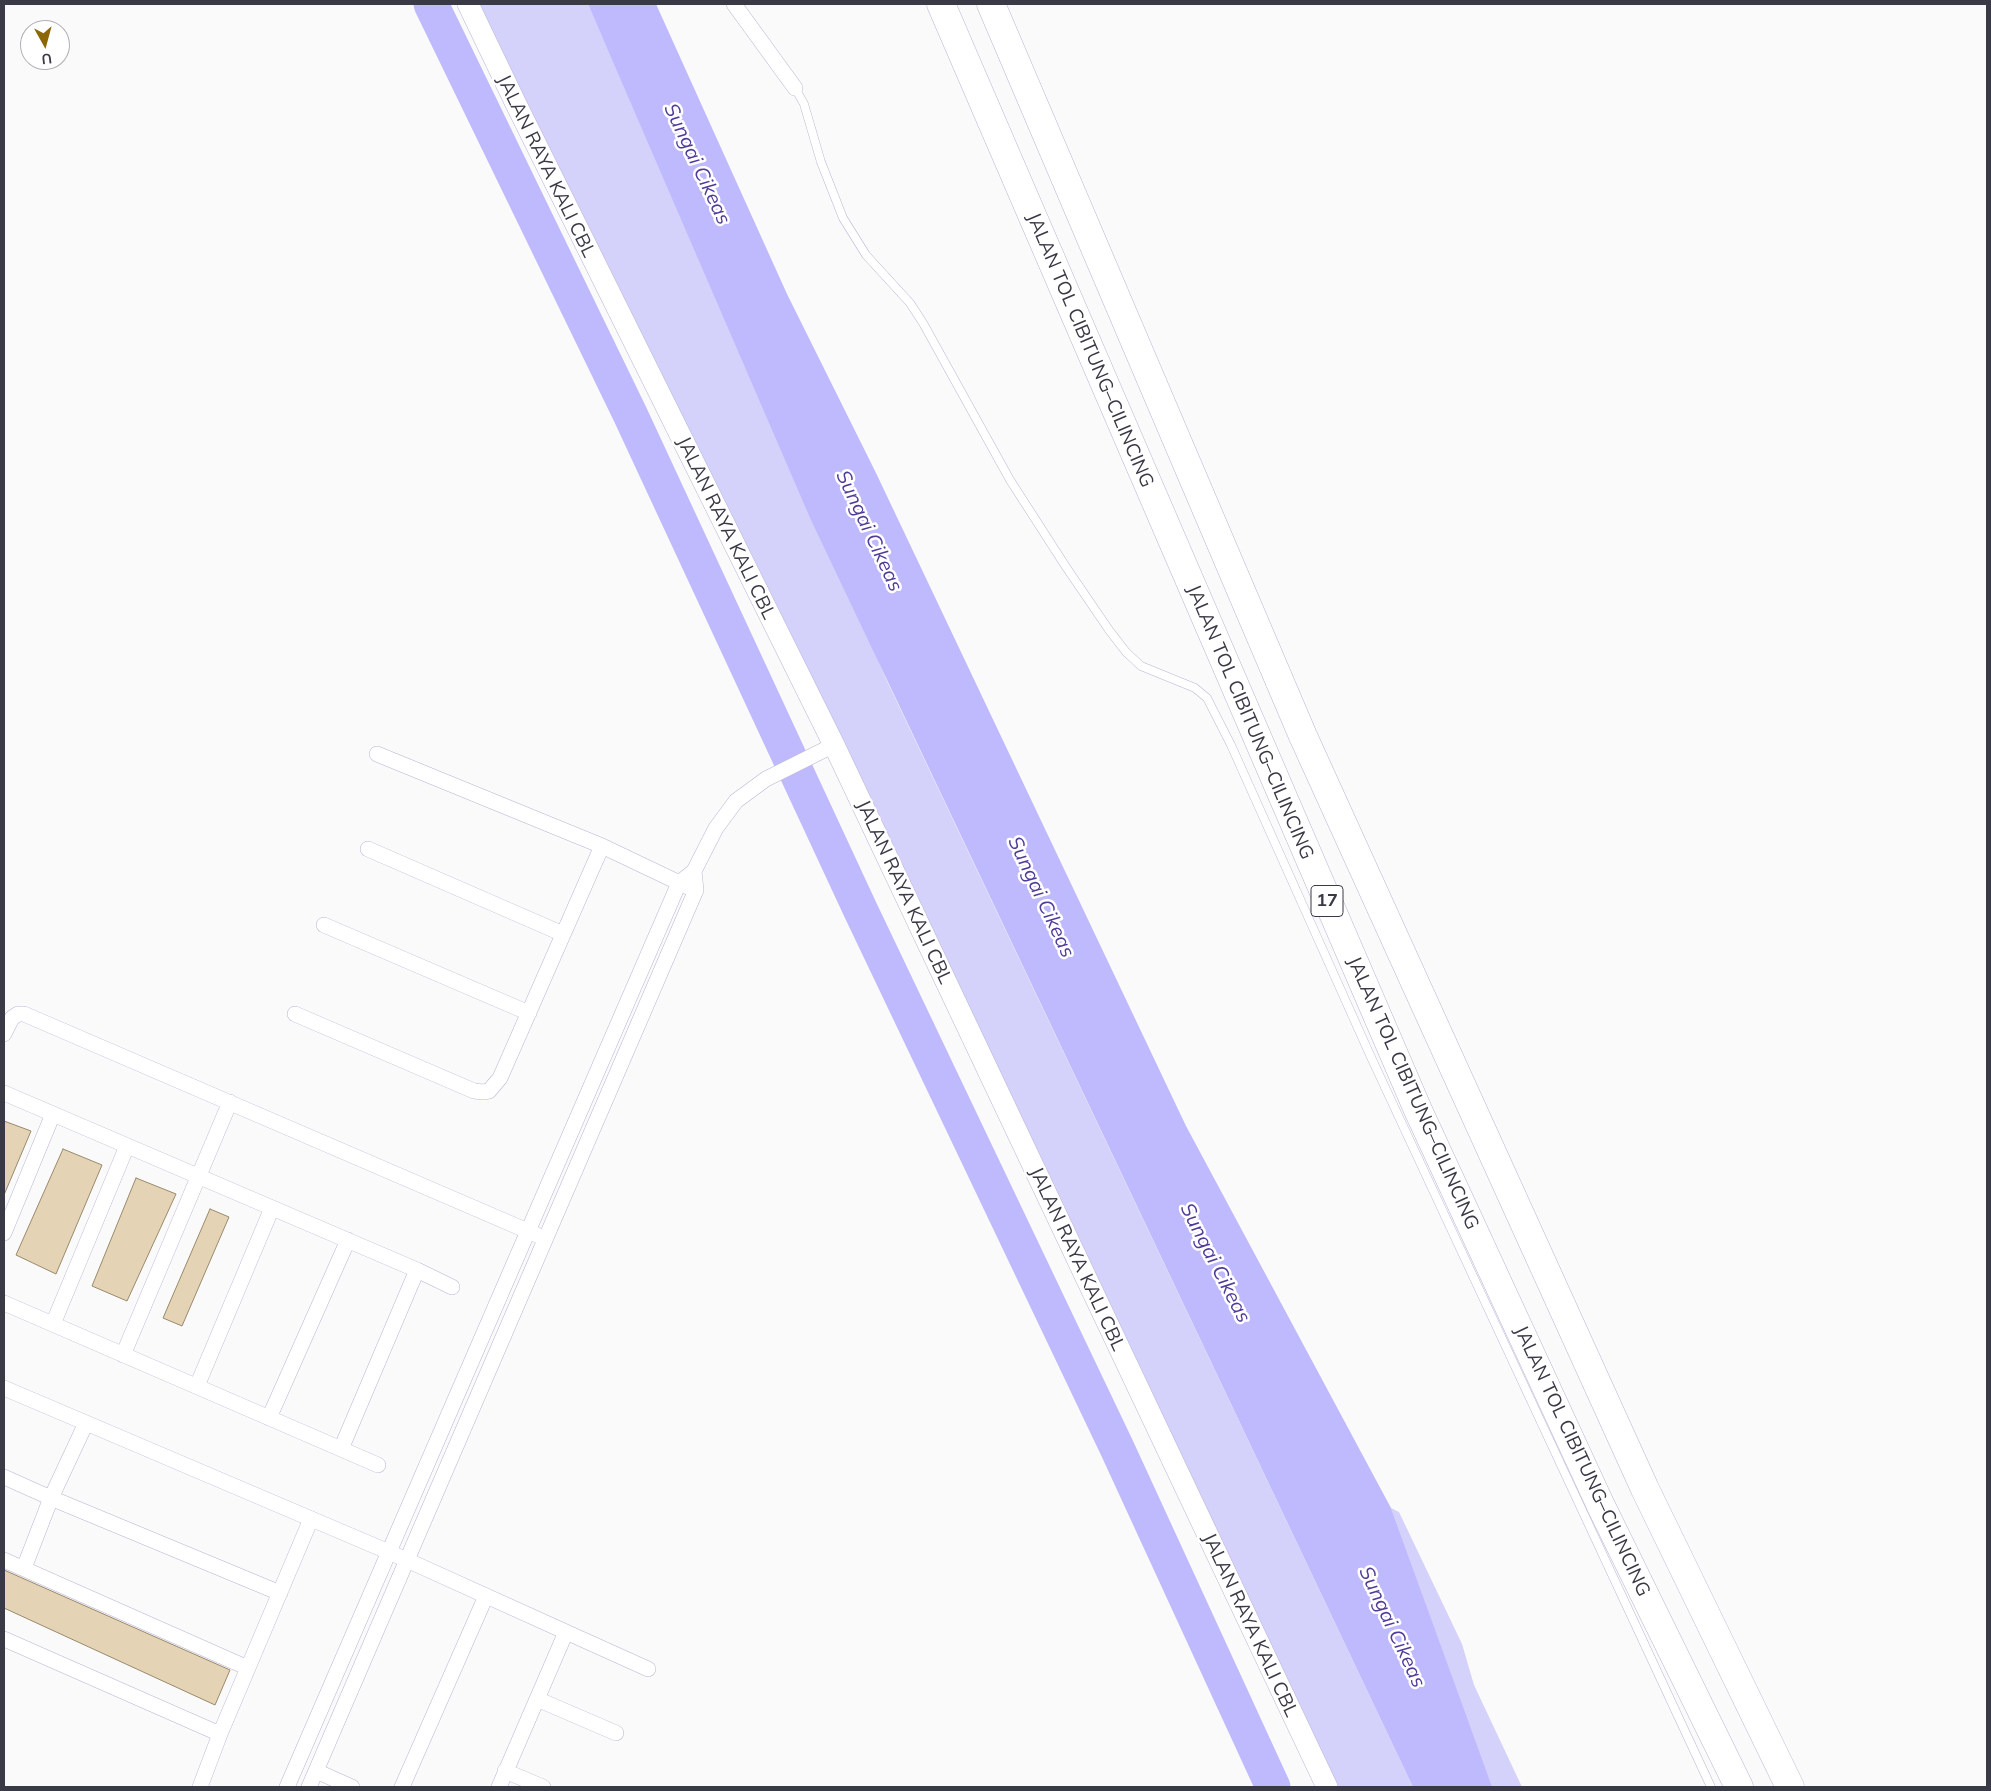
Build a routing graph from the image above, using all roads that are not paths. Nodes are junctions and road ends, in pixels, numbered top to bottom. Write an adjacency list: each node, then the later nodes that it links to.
1 (468, 4): 6 (main road, JALAN RAYA KALI CBL)
2 (734, 4): 5 (street)
3 (941, 4): 66 (highway, JALAN TOL CIBITUNG–CILINCING / 17)
4 (991, 4): 67 (highway, 17)
5 (795, 88): 65 (lane)
6 (834, 745): 10 (street); 64 (main road, JALAN RAYA KALI CBL)
7 (377, 754): 8 (street)
8 (602, 846): 11 (street); 14 (street)
9 (368, 849): 14 (street)
10 (694, 871): 11 (street); 12 (street)
11 (679, 883): 12 (street); 24 (street)
12 (696, 890): 26 (street)
13 (324, 925): 15 (street)
14 (563, 934): 15 (street)
15 (529, 1013): 16 (street)
16 (295, 1014)
17 (4, 1034): 19 (street)
18 (4, 1093): 20 (street)
19 (230, 1102): 22 (street); 24 (street)
20 (53, 1114): 21 (street); 25 (street)
21 (127, 1146): 22 (street); 31 (street)
22 (199, 1177): 23 (street); 32 (street)
23 (272, 1208): 27 (street); 33 (street)
24 (528, 1231): 26 (street); 42 (street)
25 (4, 1234)
26 (545, 1238): 44 (street)
27 (348, 1240): 28 (street); 35 (street)
28 (417, 1270): 29 (street); 37 (street)
29 (452, 1287)
30 (4, 1303): 31 (street)
31 (52, 1324): 32 (street)
32 (124, 1354): 33 (street)
33 (196, 1386): 35 (street)
34 (4, 1388): 36 (street)
35 (270, 1418): 37 (street)
36 (86, 1423): 40 (street); 41 (street)
37 (341, 1449): 38 (street)
38 (378, 1465)
39 (4, 1477): 40 (street)
40 (51, 1498): 45 (street); 46 (street)
41 (311, 1519): 42 (street); 46 (street)
42 (389, 1552): 44 (street); 58 (street)
43 (4, 1560): 45 (street)
44 (407, 1560): 47 (street); 55 (street)
45 (24, 1568): 50 (street)
46 (280, 1593): 50 (street)
47 (486, 1596): 48 (street); 61 (street)
48 (566, 1632): 51 (street); 52 (street)
49 (4, 1639): 54 (street)
50 (248, 1668): 54 (street)
51 (648, 1669)
52 (537, 1699): 53 (street); 56 (street)
53 (616, 1733)
54 (220, 1734): 57 (street)
55 (316, 1771): 59 (street); 60 (street)
56 (506, 1771): 62 (street); 63 (street)
57 (200, 1787)
58 (287, 1787)
59 (309, 1787)
60 (352, 1787)
61 (402, 1787)
62 (498, 1787)
63 (543, 1787)
64 (1327, 1787)
65 (1711, 1787)
66 (1740, 1787)
67 (1790, 1787)

